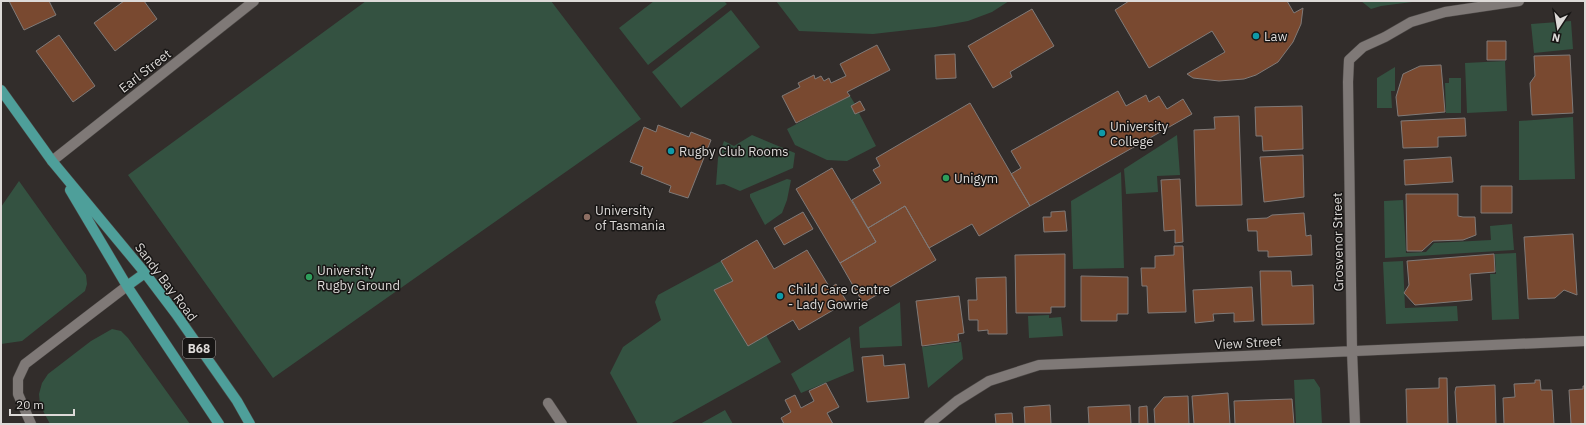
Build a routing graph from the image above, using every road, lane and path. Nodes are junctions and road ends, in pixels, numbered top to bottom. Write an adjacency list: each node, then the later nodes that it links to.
1 (254, 1): 4 (street, Earl Street)
2 (1519, 1): 8 (street, Grosvenor Street)
3 (1, 90): 4 (main road, Sandy Bay Road / B68)
4 (52, 161): 5 (main road, Sandy Bay Road / B68); 6 (main road, Sandy Bay Road / B68)
5 (145, 273): 6 (main road); 12 (main road, Sandy Bay Road / B68)
6 (127, 286): 10 (street); 11 (main road, Sandy Bay Road / B68)
7 (1585, 341): 8 (street, View Street)
8 (1352, 351): 14 (street, View Street); 15 (street, Grosvenor Street)
9 (548, 403): 13 (street)
10 (31, 424)
11 (219, 424)
12 (250, 424)
13 (562, 424)
14 (929, 424)
15 (1355, 424)

